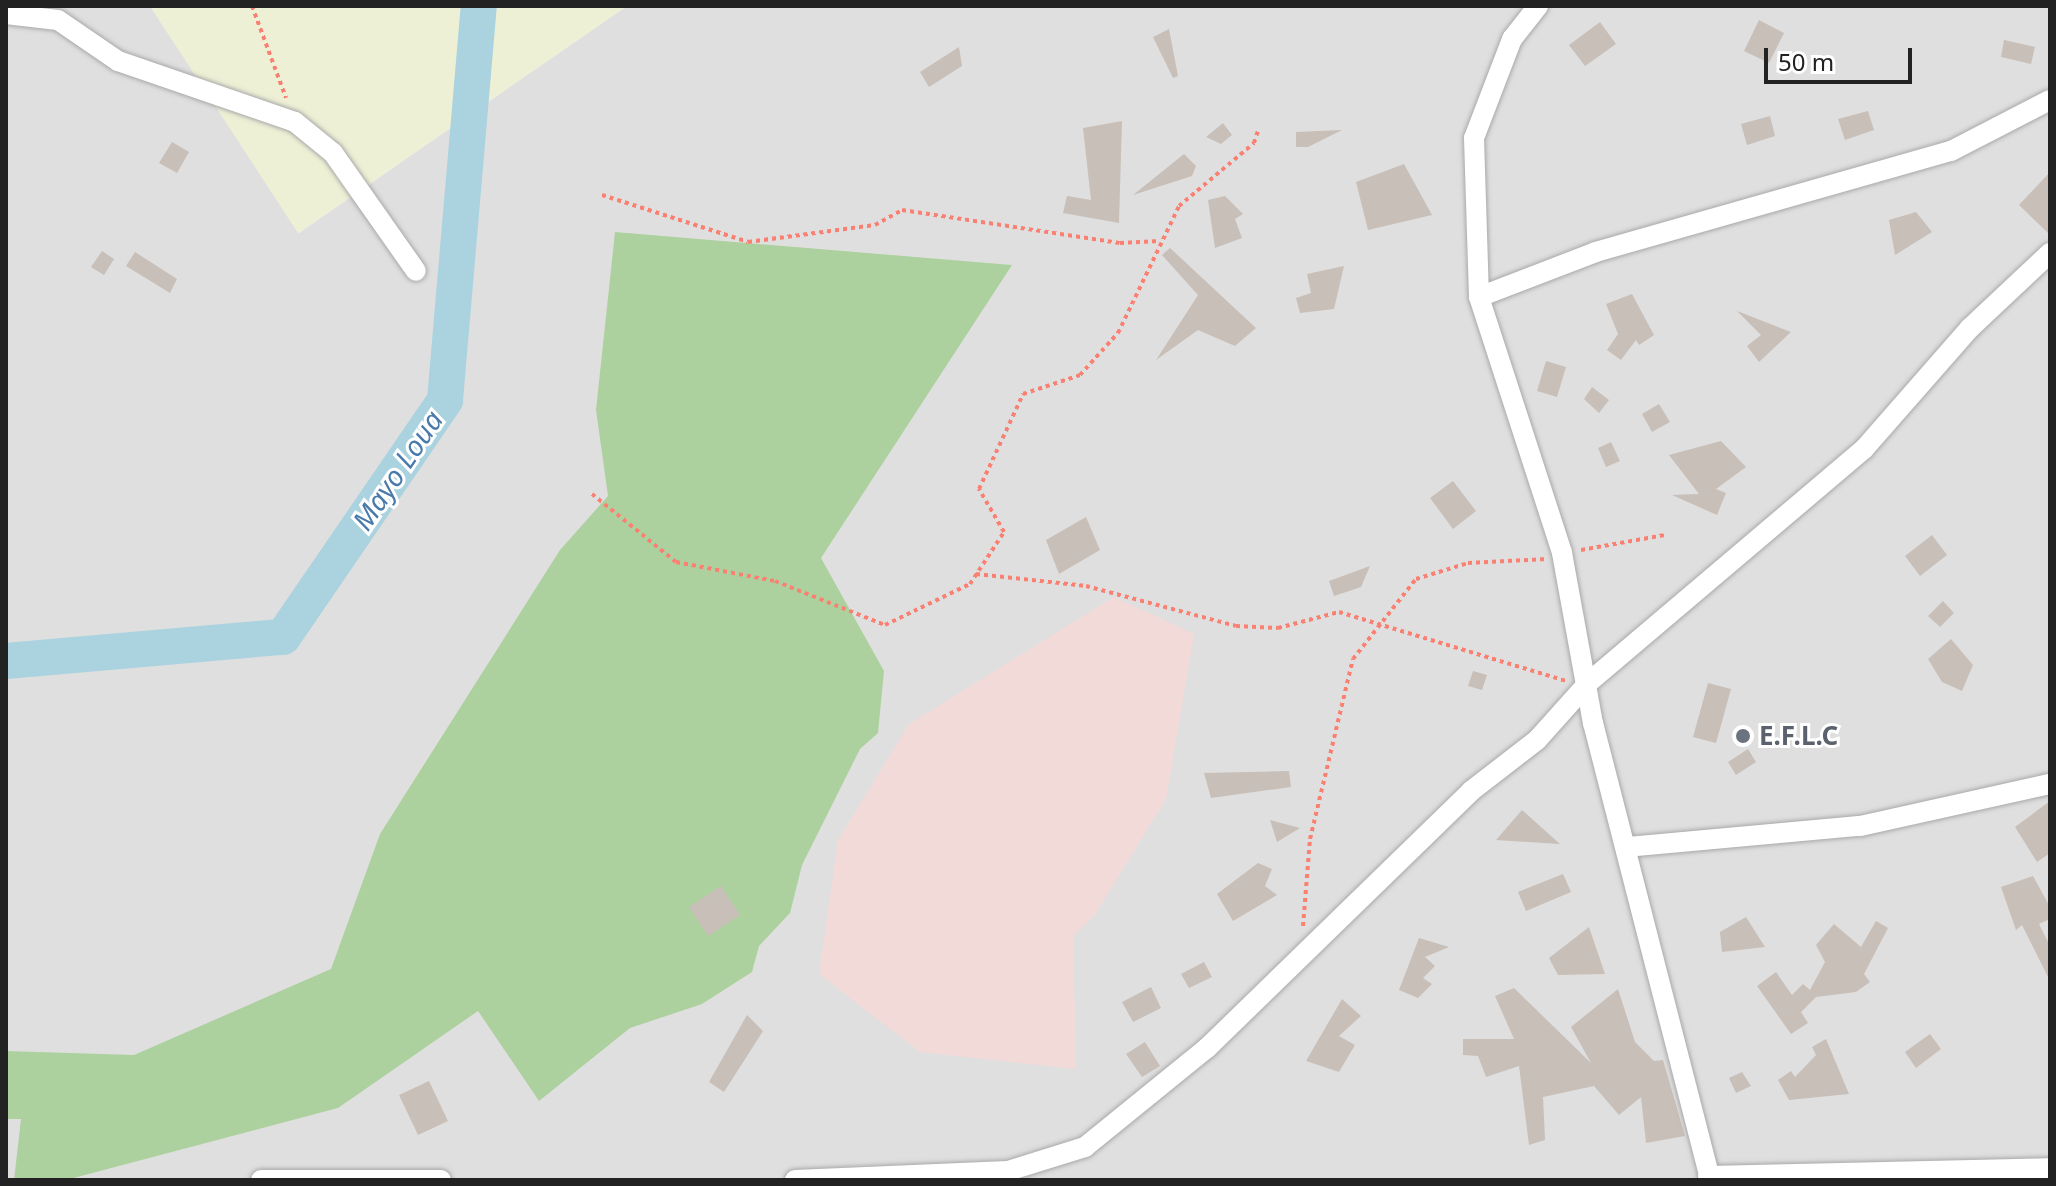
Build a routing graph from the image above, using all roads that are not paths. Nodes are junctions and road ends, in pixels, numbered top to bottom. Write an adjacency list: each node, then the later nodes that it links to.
1 (1538, 6): 6 (street)
2 (6, 14): 5 (street)
3 (2050, 100): 6 (street)
4 (2050, 253): 7 (street)
5 (416, 271)
6 (1479, 297): 7 (street)
7 (1588, 683): 9 (street); 11 (street)
8 (2050, 784): 9 (street)
9 (1627, 847): 12 (street)
10 (2050, 1168): 12 (street)
11 (1008, 1171): 15 (street); 16 (street)
12 (1709, 1178)
13 (261, 1180): 14 (street)
14 (441, 1180)
15 (795, 1180)
16 (984, 1180)

